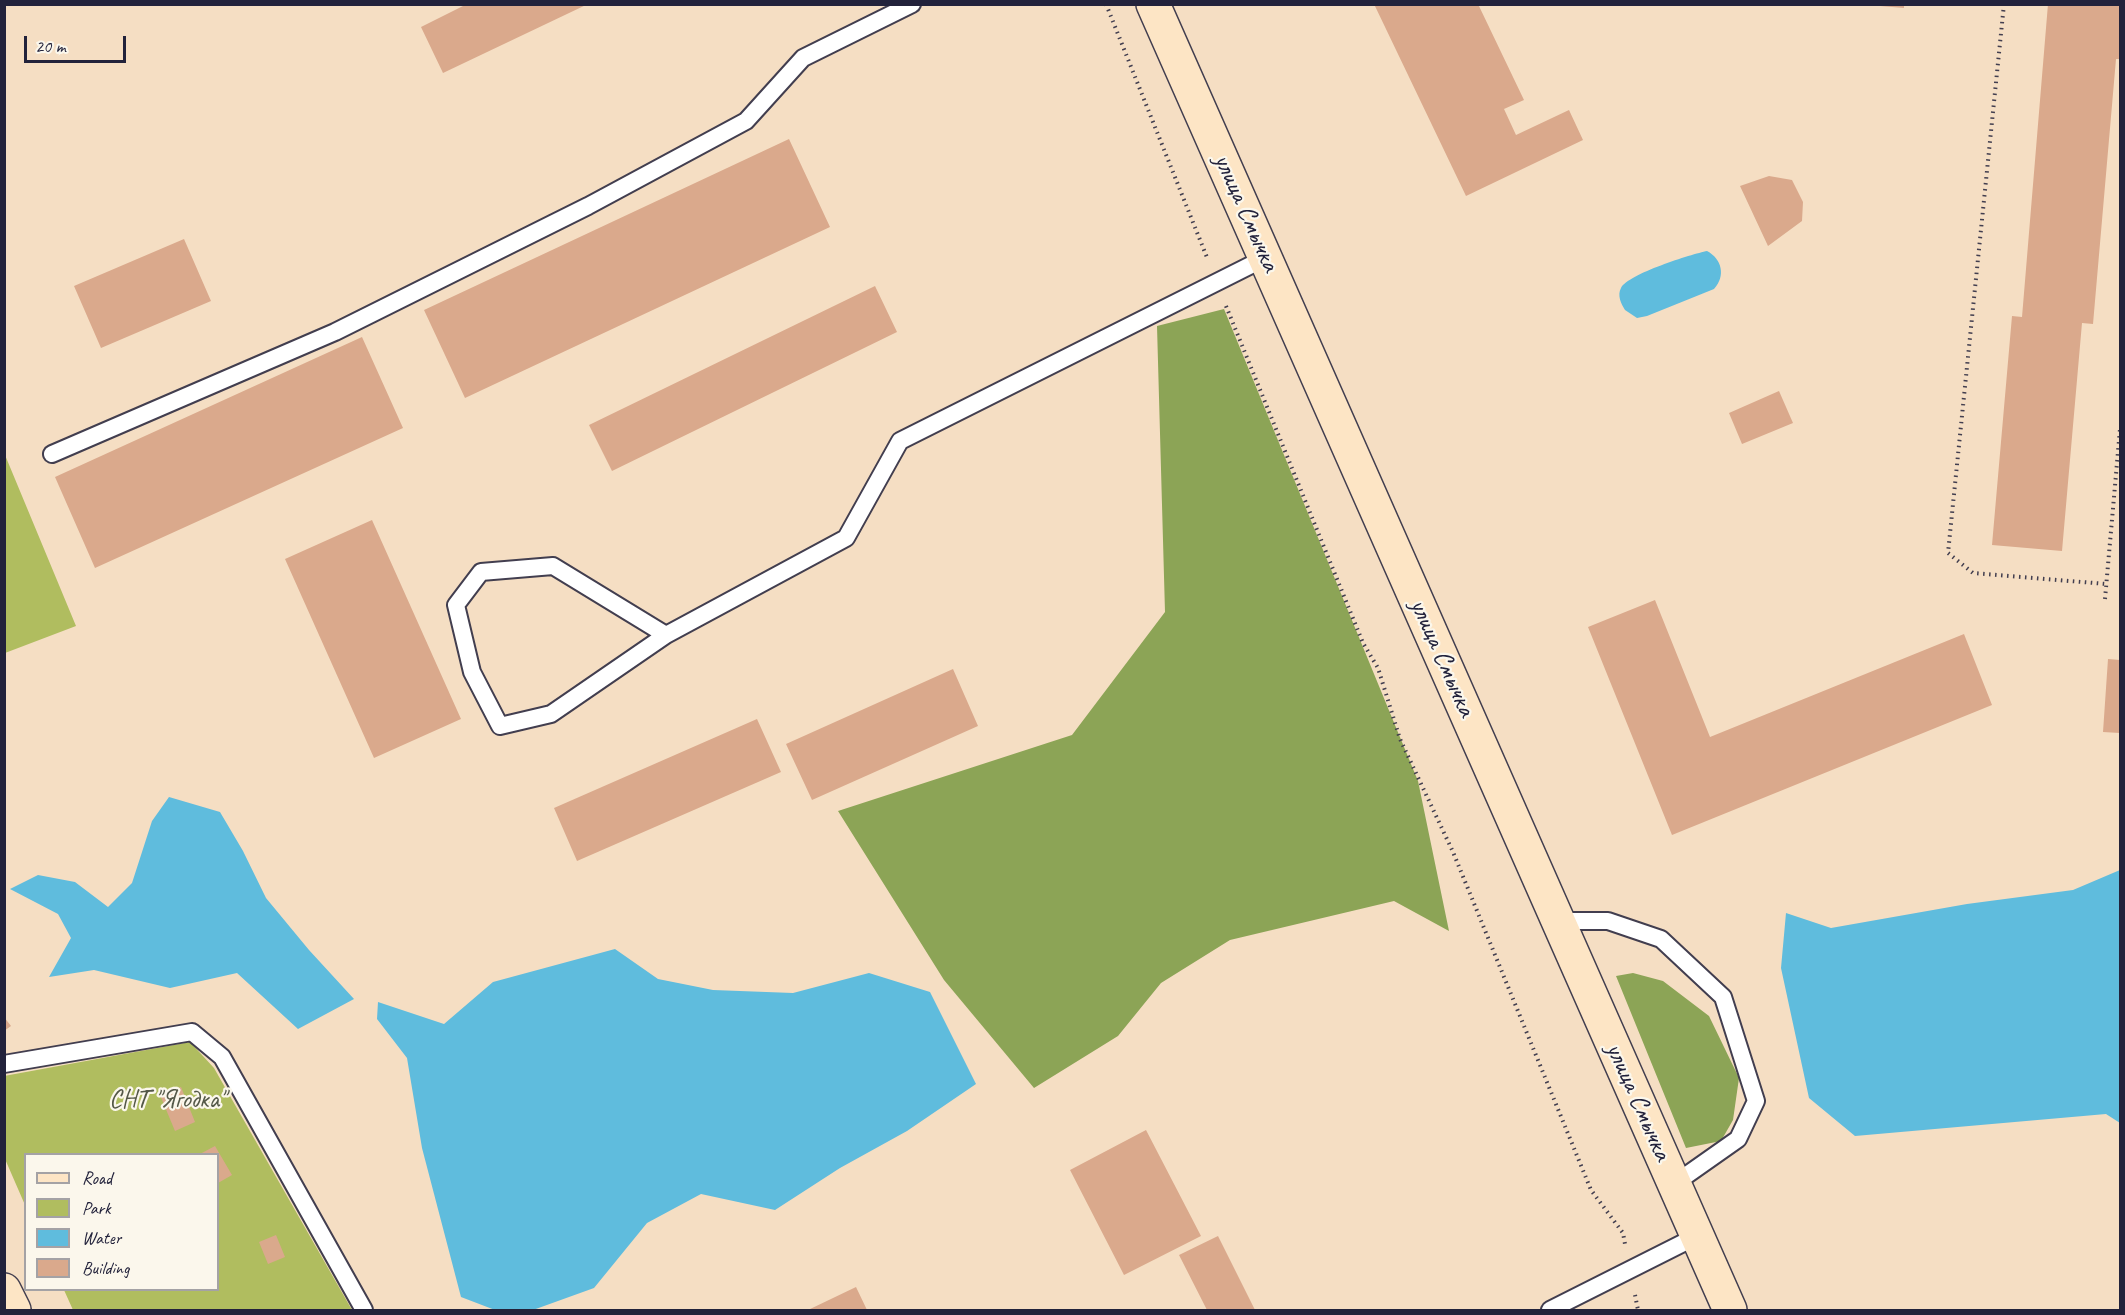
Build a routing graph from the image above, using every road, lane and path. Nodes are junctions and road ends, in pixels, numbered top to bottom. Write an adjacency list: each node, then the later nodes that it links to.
1 (912, 4): 8 (lane)
2 (1106, 4): 6 (path)
3 (1153, 4): 5 (street, улица Смычка)
4 (2004, 4): 9 (path)
5 (1265, 258): 6 (lane); 12 (street, улица Смычка)
6 (1217, 283): 11 (lane); 16 (path)
7 (2121, 429): 9 (path)
8 (52, 454)
9 (2106, 584): 10 (path)
10 (2104, 599)
11 (666, 635): 11 (lane)
12 (1558, 921): 14 (street, улица Смычка); 14 (lane)
13 (4, 1064): 19 (lane)
14 (1674, 1184): 15 (street, улица Смычка)
15 (1697, 1236): 16 (lane); 22 (street, улица Смычка)
16 (1630, 1270): 20 (lane); 21 (path)
17 (4, 1290): 18 (street)
18 (14, 1311)
19 (364, 1311)
20 (1550, 1311)
21 (1638, 1311)
22 (1730, 1311)

